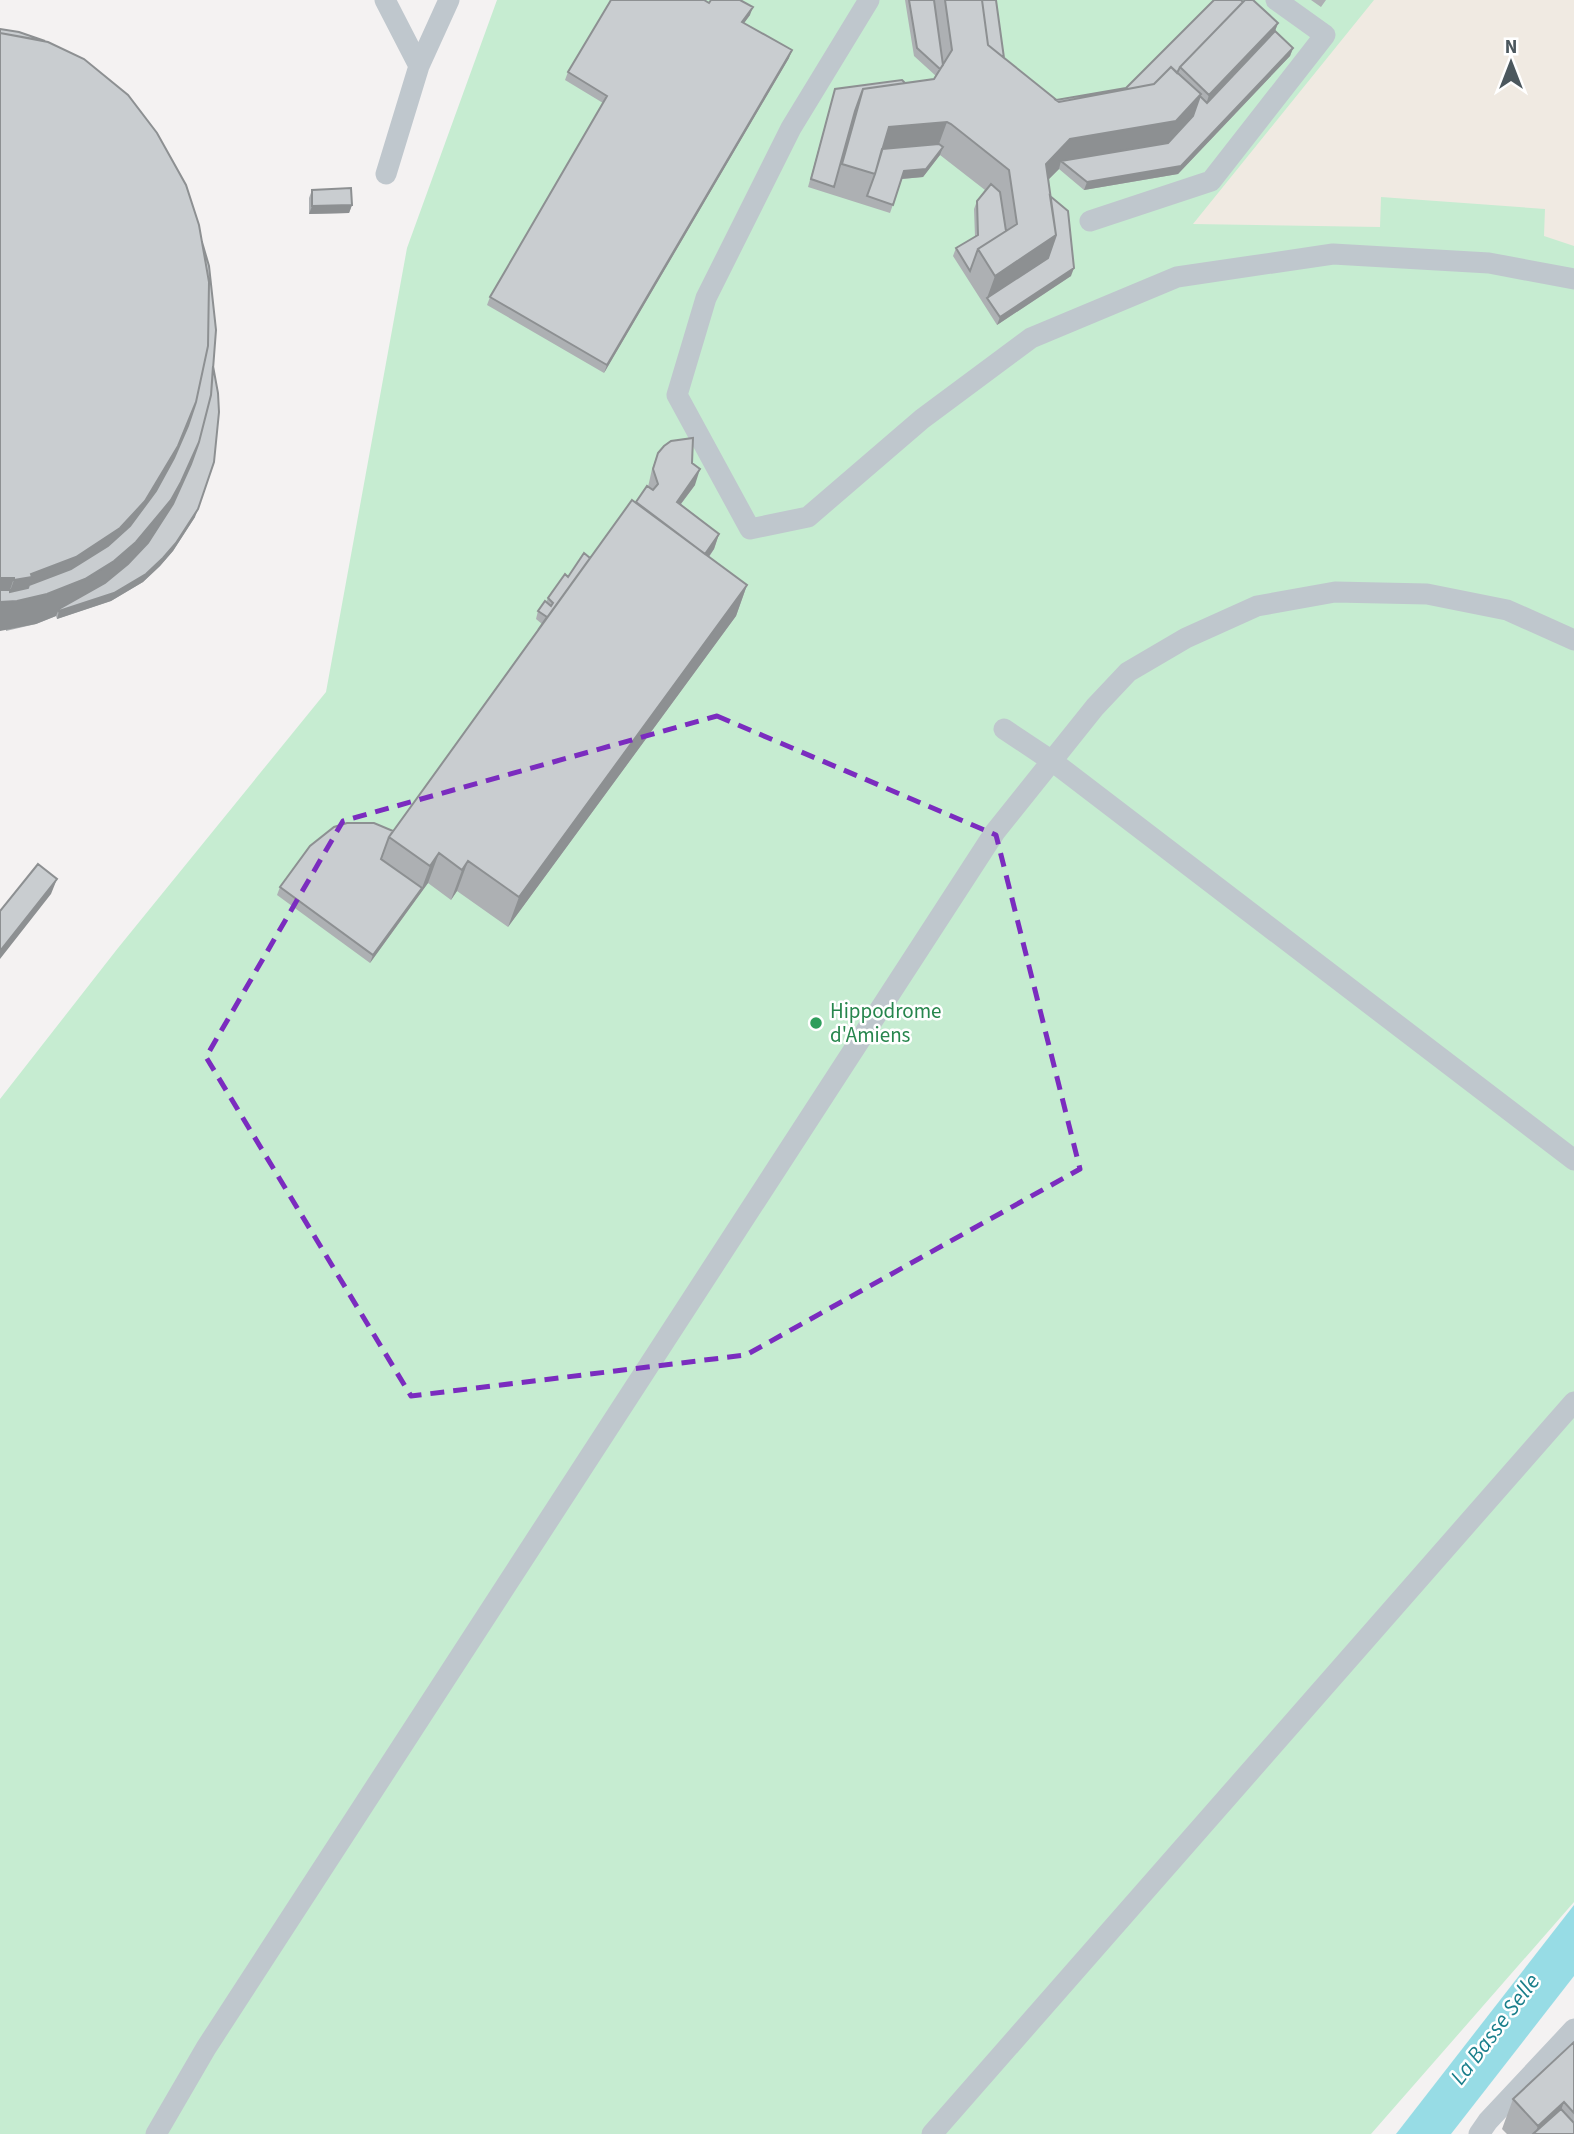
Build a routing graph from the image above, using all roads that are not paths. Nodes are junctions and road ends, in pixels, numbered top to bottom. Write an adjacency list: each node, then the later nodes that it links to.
1 (385, 0): 5 (lane)
2 (449, 0): 5 (lane)
3 (869, 0): 8 (lane)
4 (1276, 0): 7 (lane)
5 (419, 66): 6 (lane)
6 (386, 174)
7 (1090, 220)
8 (1574, 279)
9 (1574, 640): 11 (lane)
10 (1004, 729): 11 (lane)
11 (1052, 761): 12 (lane); 15 (lane)
12 (1574, 1160)
13 (1574, 1402): 16 (lane)
14 (1574, 2029): 17 (lane)
15 (156, 2134)
16 (932, 2134)
17 (1479, 2134)

